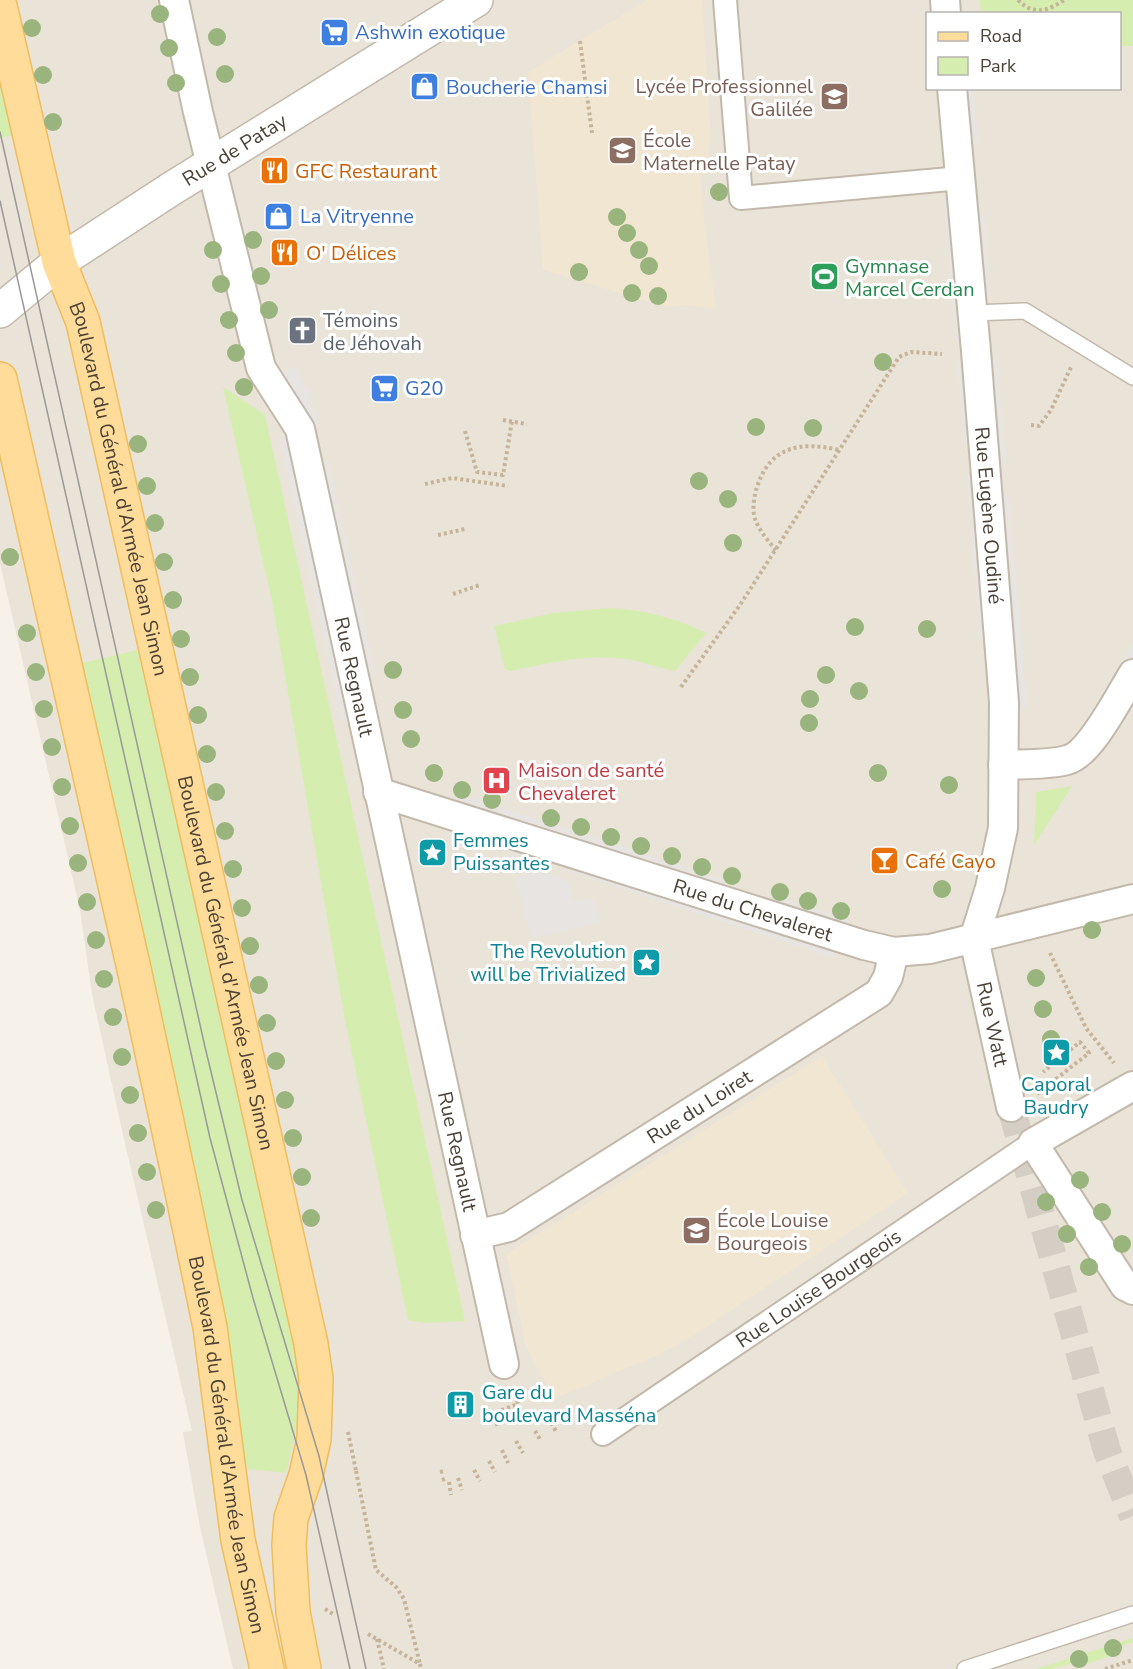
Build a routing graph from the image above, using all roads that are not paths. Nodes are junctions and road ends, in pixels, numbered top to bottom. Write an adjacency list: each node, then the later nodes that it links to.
1 (174, 0): 6 (street, Rue Regnault)
2 (476, 0): 6 (street, Rue de Patay)
3 (725, 0): 7 (street)
4 (0, 6): 8 (main road, Boulevard du Général d'Armée Jean Simon)
5 (952, 90): 7 (street, Rue Eugène Oudiné)
6 (212, 162): 8 (street, Rue de Patay); 15 (street, Rue Regnault)
7 (961, 178): 10 (street, Rue Eugène Oudiné)
8 (59, 262): 9 (street, Rue de Patay); 28 (main road, Boulevard du Général d'Armée Jean Simon)
9 (0, 310)
10 (973, 313): 11 (lane); 14 (street, Rue Eugène Oudiné)
11 (1133, 377)
12 (0, 379): 27 (main road, Boulevard du Général d'Armée Jean Simon)
13 (1133, 674): 14 (street)
14 (1003, 765): 17 (street, Rue Eugène Oudiné)
15 (378, 792): 18 (street, Rue du Chevaleret); 22 (street, Rue Regnault)
16 (1133, 899): 17 (street, Rue du Chevaleret)
17 (975, 939): 18 (street, Rue du Chevaleret); 20 (street, Rue Watt)
18 (894, 951): 22 (street, Rue du Loiret)
19 (1125, 1077): 21 (street)
20 (1020, 1104)
21 (1034, 1143): 23 (street); 25 (street, Rue Louise Bourgeois)
22 (476, 1235): 24 (street, Rue Regnault)
23 (1133, 1290)
24 (504, 1364)
25 (603, 1434)
26 (1133, 1614): 29 (lane)
27 (267, 1669)
28 (304, 1669)
29 (965, 1669)

